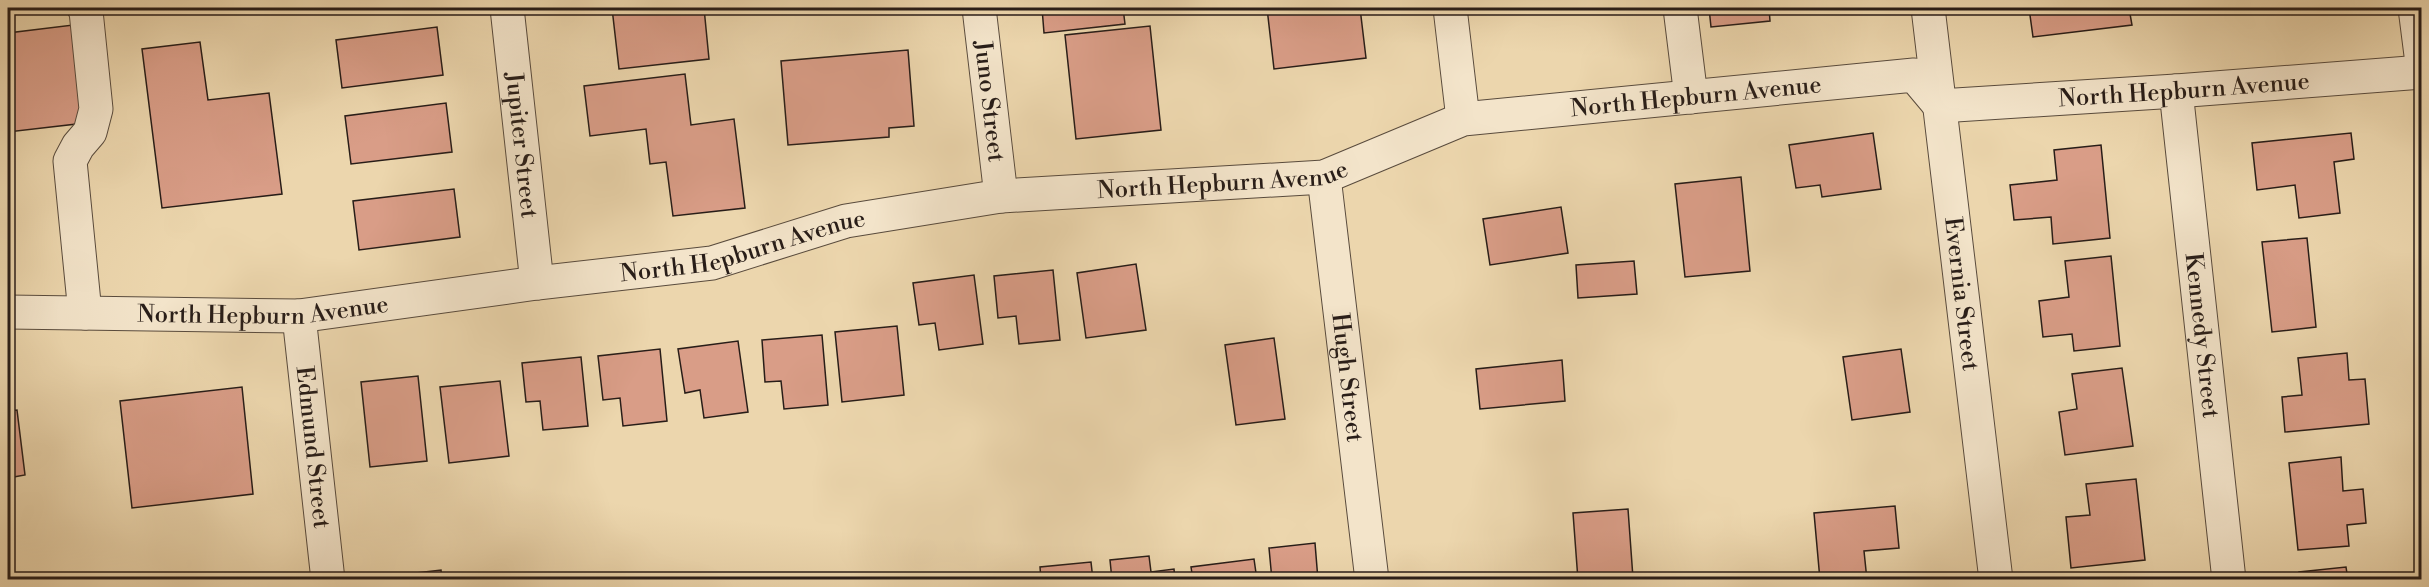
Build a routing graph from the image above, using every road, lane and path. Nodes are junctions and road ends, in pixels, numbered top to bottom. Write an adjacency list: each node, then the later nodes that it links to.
1 (84, 8): 18 (street)
2 (507, 8): 16 (street, Jupiter Street)
3 (979, 8): 15 (street, Juno Street)
4 (1449, 8): 13 (street)
5 (1680, 8): 11 (street)
6 (1929, 8): 12 (street, Evernia Street)
7 (2415, 8): 8 (street)
8 (2421, 63)
9 (2421, 72): 10 (street, North Hepburn Avenue)
10 (2176, 91): 12 (street, North Hepburn Avenue); 23 (street, Kennedy Street)
11 (1691, 97): 12 (street, North Hepburn Avenue); 13 (street, North Hepburn Avenue)
12 (1940, 106): 22 (street, Evernia Street)
13 (1463, 119): 14 (street, North Hepburn Avenue)
14 (1324, 177): 15 (street, North Hepburn Avenue); 21 (street, Hugh Street)
15 (1001, 196): 16 (street, North Hepburn Avenue)
16 (537, 283): 19 (street, North Hepburn Avenue)
17 (8, 312): 18 (street, North Hepburn Avenue)
18 (85, 313): 19 (street, North Hepburn Avenue)
19 (299, 316): 20 (street, Edmund Street)
20 (328, 579)
21 (1372, 579)
22 (1996, 579)
23 (2229, 579)

